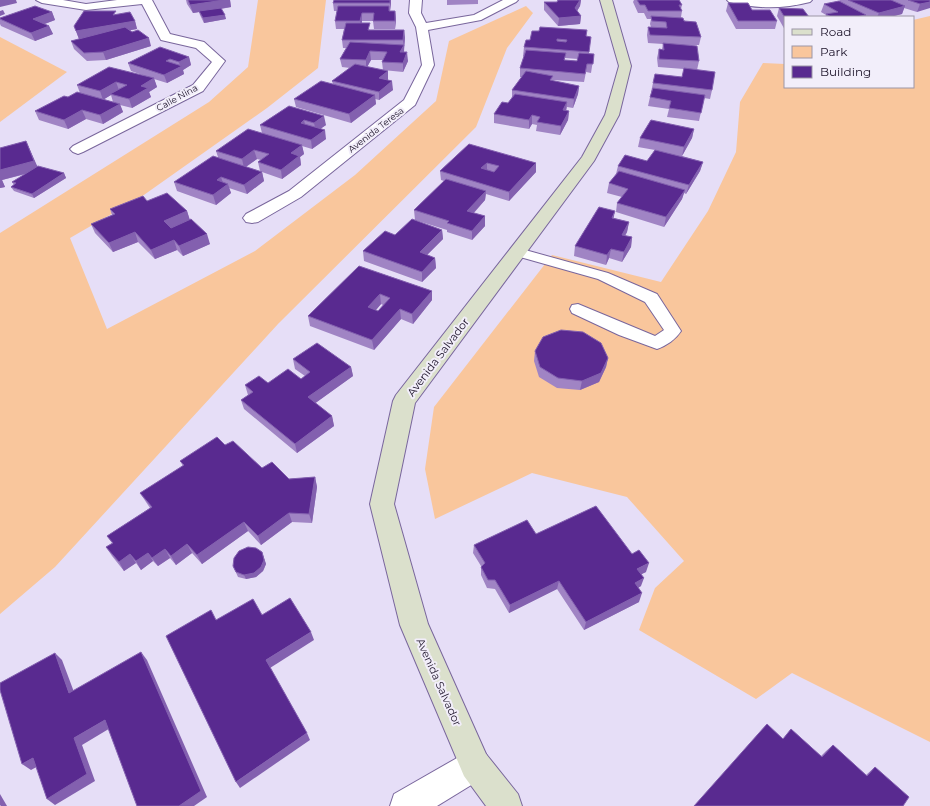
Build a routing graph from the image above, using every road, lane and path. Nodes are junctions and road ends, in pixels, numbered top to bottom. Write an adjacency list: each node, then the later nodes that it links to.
1 (42, 0): 2 (street)
2 (146, 0): 9 (street, Calle Nina)
3 (416, 0): 8 (street, Avenida Teresa)
4 (512, 0): 8 (street)
5 (606, 0): 11 (street, Avenida Salvador)
6 (733, 0): 7 (street)
7 (806, 0)
8 (422, 27): 10 (street, Avenida Teresa)
9 (78, 149)
10 (252, 218)
11 (518, 252): 12 (lane); 13 (street, Avenida Salvador)
12 (578, 308)
13 (476, 765): 14 (street); 15 (street, Avenida Salvador)
14 (406, 806)
15 (506, 806)

